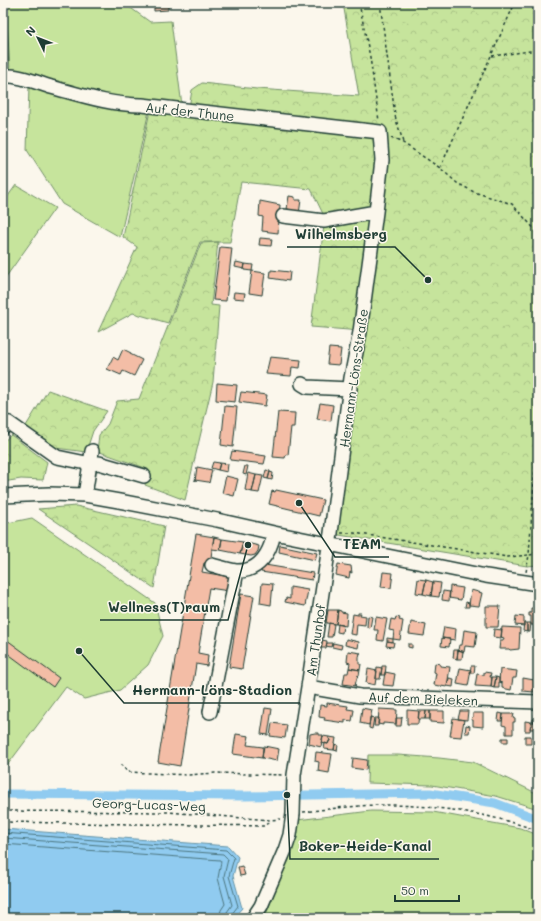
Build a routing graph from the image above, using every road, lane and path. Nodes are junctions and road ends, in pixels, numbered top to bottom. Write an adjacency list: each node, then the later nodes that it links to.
1 (359, 3): 7 (path)
2 (380, 3): 9 (path)
3 (515, 3): 5 (path)
4 (538, 50): 5 (path)
5 (492, 56): 9 (path)
6 (3, 76): 8 (street, Auf der Thune)
7 (378, 110)
8 (380, 132): 10 (street, Hermann-Löns-Straße)
9 (440, 168): 12 (path)
10 (376, 212): 11 (street); 14 (street, Hermann-Löns-Straße)
11 (283, 216)
12 (538, 233)
13 (303, 388): 14 (street)
14 (350, 389): 22 (street, Hermann-Löns-Straße)
15 (538, 424): 24 (path)
16 (3, 428): 17 (street)
17 (91, 457): 18 (street); 19 (street)
18 (144, 476)
19 (85, 495): 20 (street); 21 (street)
20 (3, 496)
21 (274, 533): 22 (street); 26 (street)
22 (330, 538): 24 (path); 27 (street); 28 (street, Am Thunhof)
23 (538, 554): 24 (path)
24 (529, 555): 27 (path)
25 (212, 565): 26 (street)
26 (237, 570): 30 (street)
27 (532, 584)
28 (308, 687): 29 (street, Auf dem Bieleken); 32 (street, Am Thunhof)
29 (538, 702)
30 (210, 712)
31 (120, 764): 32 (path)
32 (293, 777): 34 (street, Am Thunhof)
33 (3, 811): 35 (path, Georg-Lucas-Weg)
34 (293, 811): 35 (path, Georg-Lucas-Weg); 37 (path, Georg-Lucas-Weg); 38 (street, Am Thunhof)
35 (270, 820): 36 (path)
36 (3, 822)
37 (538, 831)
38 (253, 918)

